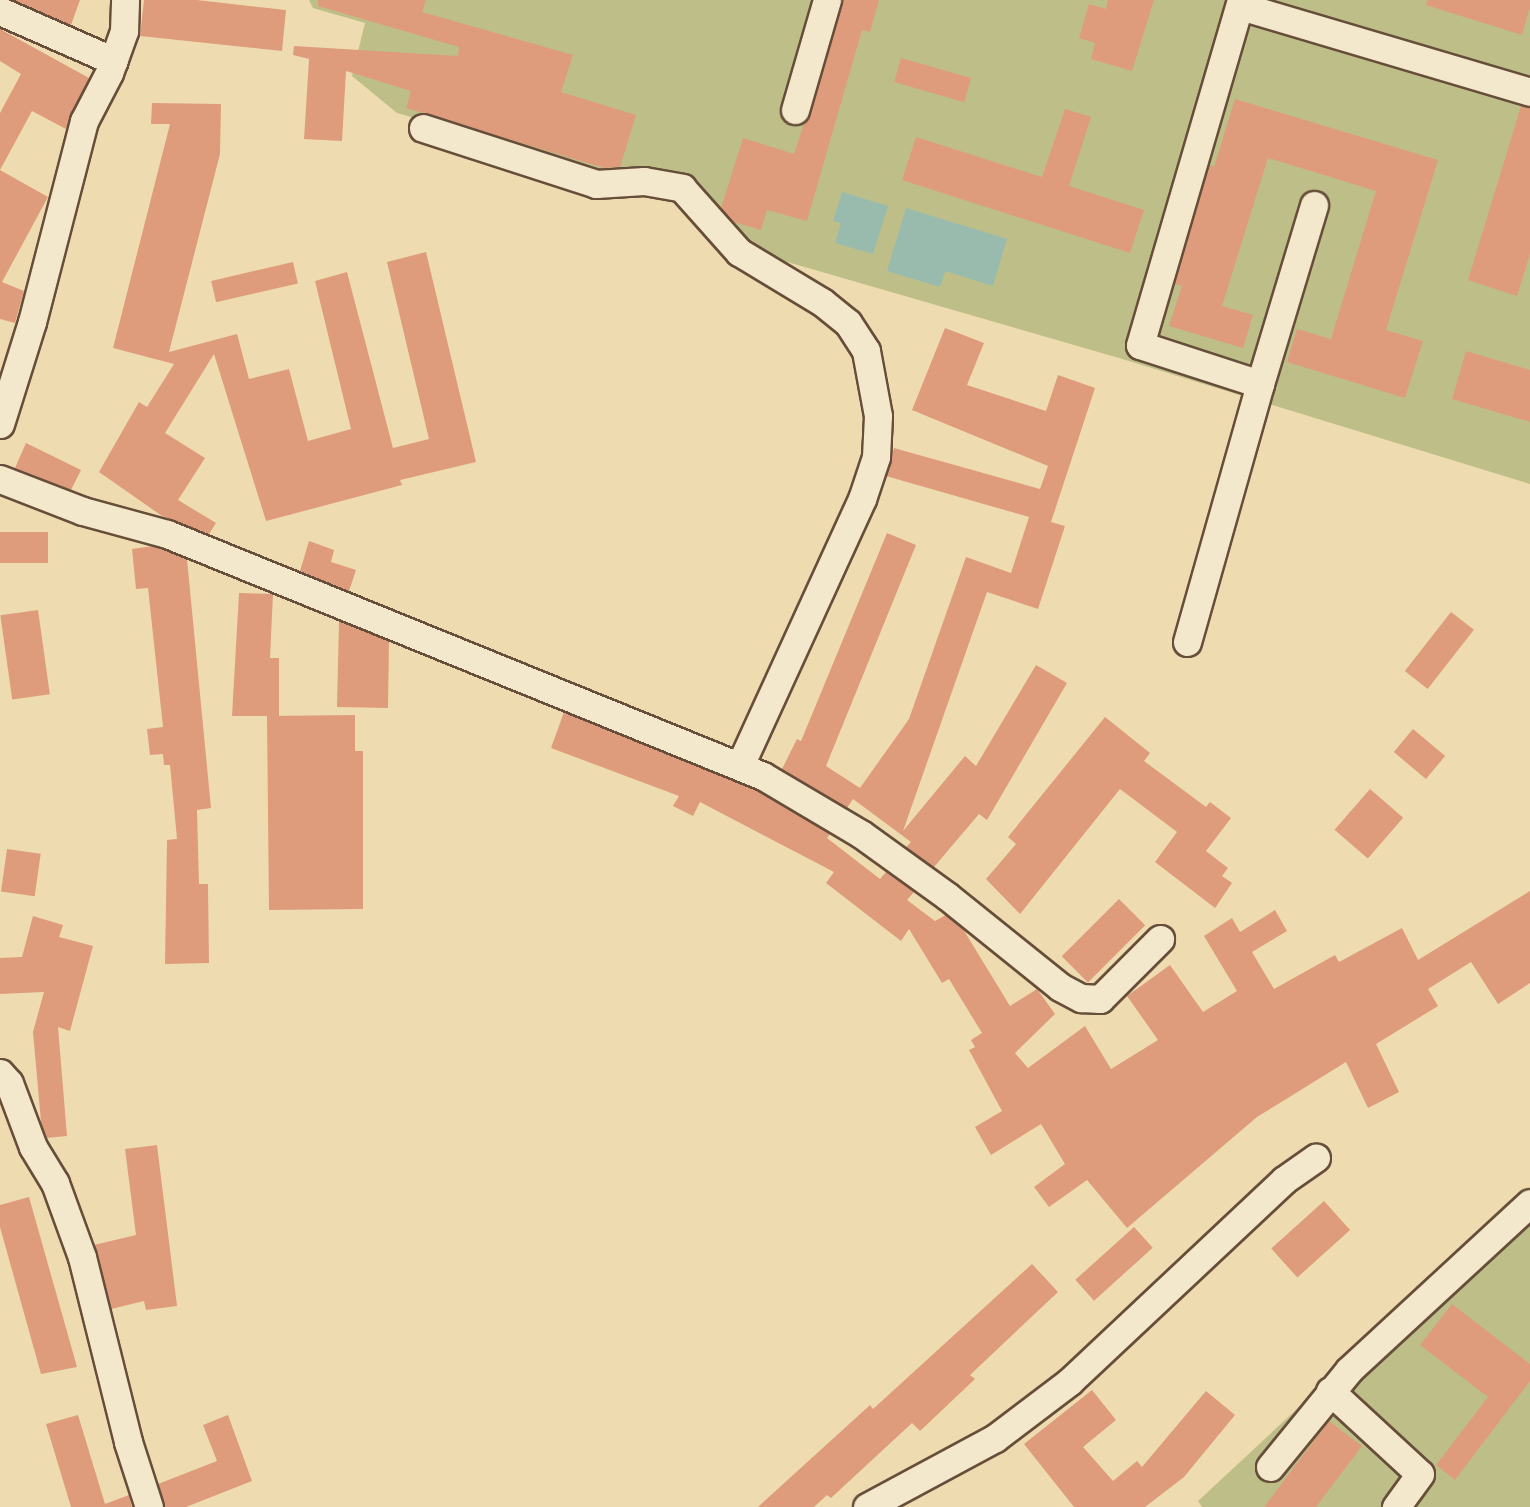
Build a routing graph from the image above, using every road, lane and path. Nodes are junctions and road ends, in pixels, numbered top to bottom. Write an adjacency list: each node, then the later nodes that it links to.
1 (125, 0): 5 (street)
2 (827, 0): 7 (street)
3 (1240, 3): 6 (street); 10 (street)
4 (0, 11): 5 (street)
5 (114, 61): 11 (street)
6 (1530, 92)
7 (795, 110)
8 (423, 128): 14 (street)
9 (1314, 205): 10 (street)
10 (1260, 384): 13 (street)
11 (0, 424)
12 (0, 479): 14 (street)
13 (1187, 642)
14 (740, 765): 15 (street)
15 (1160, 939)
16 (0, 1073): 21 (street)
17 (1316, 1158): 22 (street)
18 (1530, 1203): 19 (street)
19 (1330, 1391): 20 (street); 23 (street)
20 (1270, 1467)
21 (148, 1507)
22 (867, 1507)
23 (1396, 1507)

